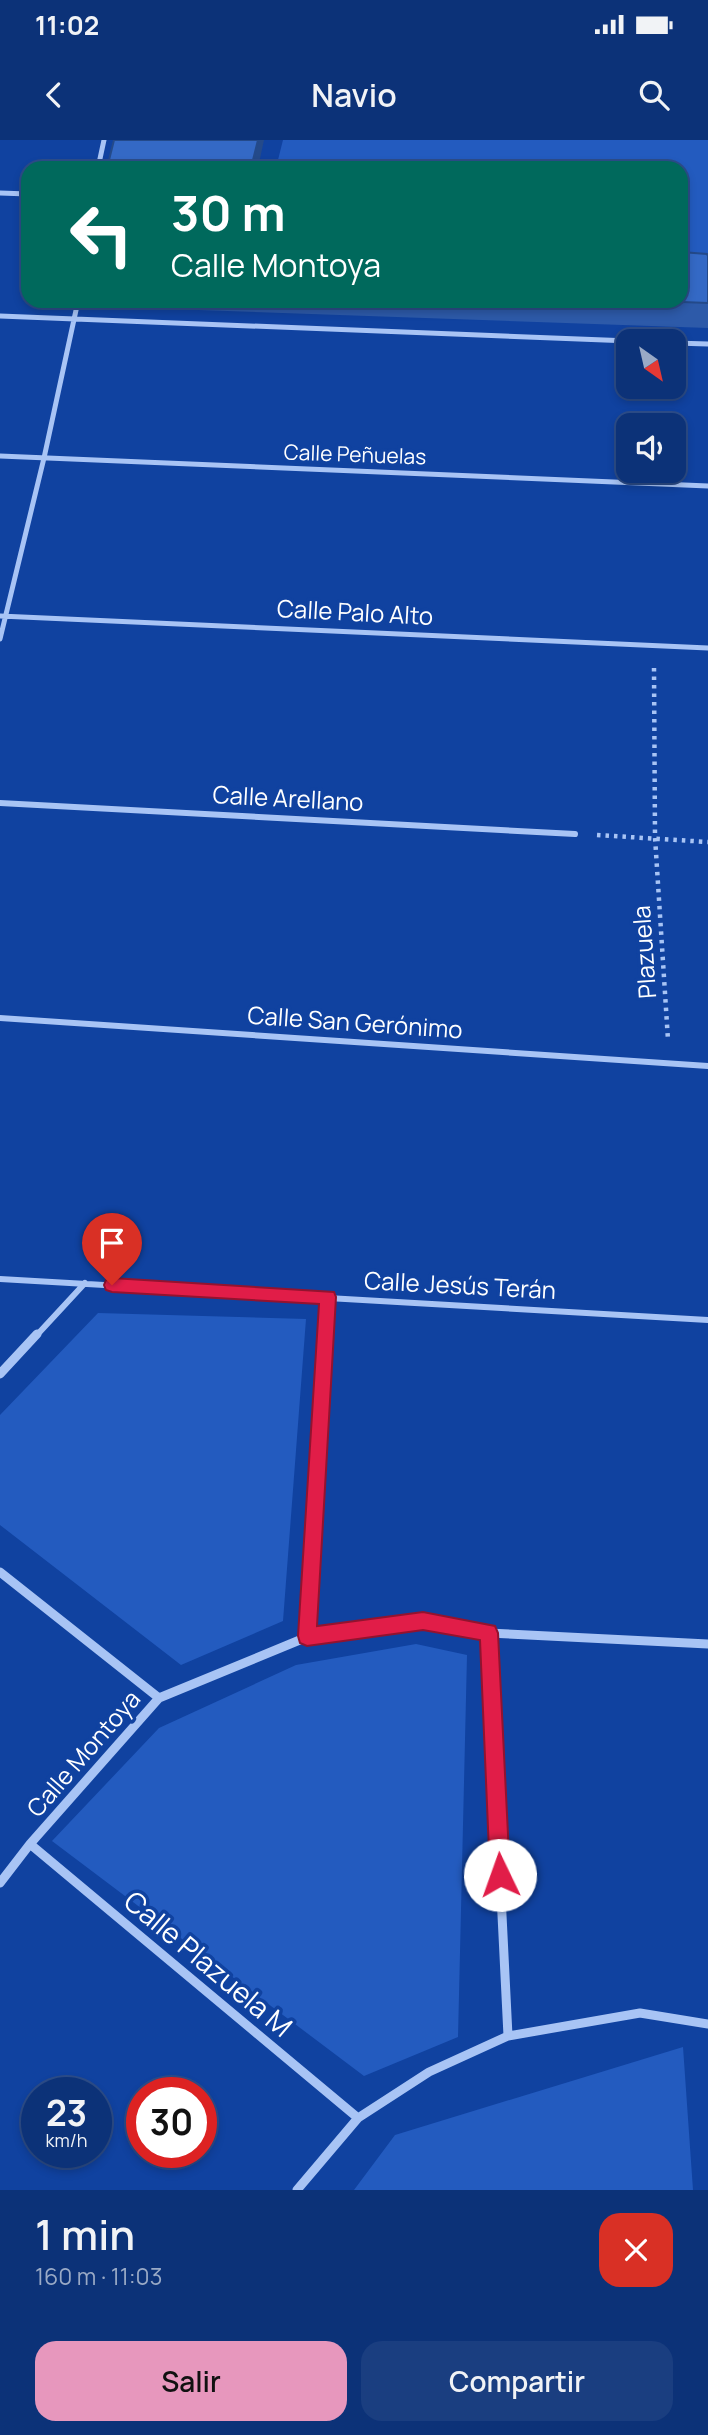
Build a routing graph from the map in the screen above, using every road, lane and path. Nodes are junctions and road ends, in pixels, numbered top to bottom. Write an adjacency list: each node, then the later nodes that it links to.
1 (104, 140): 2 (street)
2 (99, 161)
3 (0, 193): 4 (street)
4 (21, 194)
5 (77, 308): 7 (street)
6 (0, 316): 7 (street)
7 (76, 319): 8 (street); 12 (street)
8 (616, 340)
9 (686, 343): 10 (street)
10 (708, 344)
11 (0, 456): 12 (street, Calle Peñuelas)
12 (44, 458): 13 (street, Calle Peñuelas); 14 (street)
13 (708, 486)
14 (3, 616): 15 (street); 16 (street, Calle Palo Alto)
15 (0, 639)
16 (654, 646): 17 (street, Calle Palo Alto); 20 (path, Plazuela)
17 (708, 648)
18 (0, 803): 19 (street, Calle Arellano)
19 (575, 834): 20 (path)
20 (655, 838): 21 (path); 23 (path, Plazuela)
21 (708, 842)
22 (0, 1018): 23 (street, Calle San Gerónimo)
23 (670, 1063): 24 (street, Calle San Gerónimo)
24 (708, 1066)
25 (0, 1279): 26 (street, Calle Jesús Terán)
26 (85, 1283): 27 (street, Calle Jesús Terán); 29 (street)
27 (328, 1297): 28 (street, Calle Jesús Terán); 32 (street)
28 (708, 1320)
29 (0, 1374)
30 (0, 1572): 34 (street)
31 (488, 1633): 32 (street, Calle Montoya); 33 (street, Calle Montoya); 38 (street)
32 (307, 1636): 34 (street, Calle Montoya)
33 (708, 1644)
34 (159, 1698): 35 (street, Calle Montoya)
35 (30, 1844): 36 (street, Calle Montoya); 39 (street, Calle Plazuela M)
36 (0, 1882)
37 (708, 2026): 38 (street)
38 (508, 2036): 39 (street)
39 (358, 2118): 40 (street)
40 (297, 2190)

